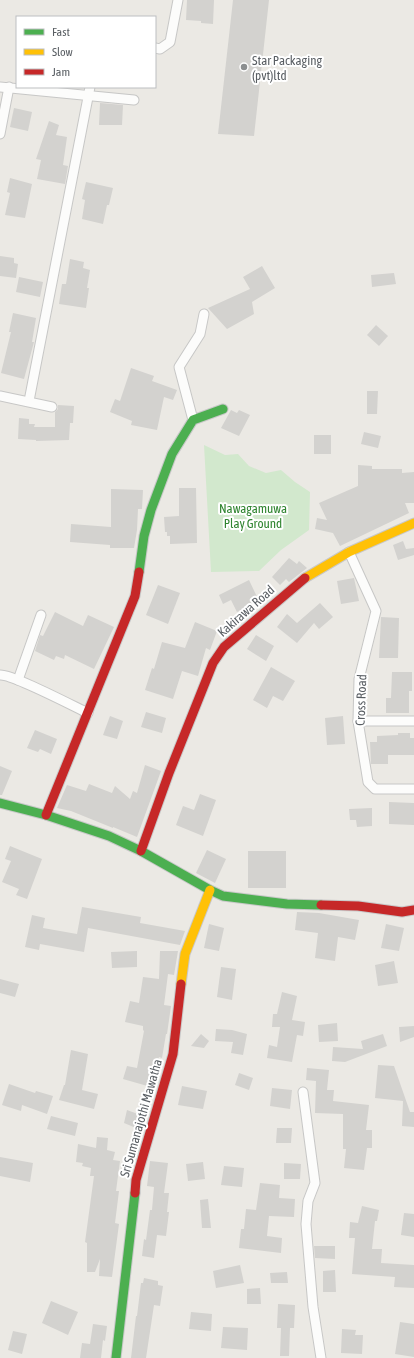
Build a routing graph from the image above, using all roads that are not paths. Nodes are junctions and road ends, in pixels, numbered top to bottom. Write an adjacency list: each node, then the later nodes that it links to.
1 (178, 0): 2 (street)
2 (156, 48)
3 (5, 87): 4 (street); 8 (street)
4 (16, 88)
5 (26, 88): 6 (street)
6 (90, 91): 7 (street); 11 (street)
7 (134, 100)
8 (0, 134)
9 (204, 314): 14 (street)
10 (0, 396): 11 (street)
11 (29, 401): 12 (street)
12 (52, 407)
13 (223, 409): 14 (street)
14 (193, 420): 20 (street)
15 (414, 523): 16 (street, Kakirawa Road)
16 (349, 552): 21 (street, Cross Road); 26 (street, Kakirawa Road)
17 (41, 615): 19 (street)
18 (0, 675): 19 (street)
19 (18, 680): 20 (street)
20 (88, 713): 25 (street)
21 (358, 721): 22 (street); 23 (street, Cross Road)
22 (414, 721)
23 (414, 789)
24 (0, 803): 25 (street)
25 (46, 815): 26 (street)
26 (141, 851): 27 (street)
27 (210, 890): 28 (street); 30 (street, Sri Sumanajothi Mawatha)
28 (414, 910)
29 (303, 1092): 31 (street)
30 (116, 1358)
31 (321, 1358)

